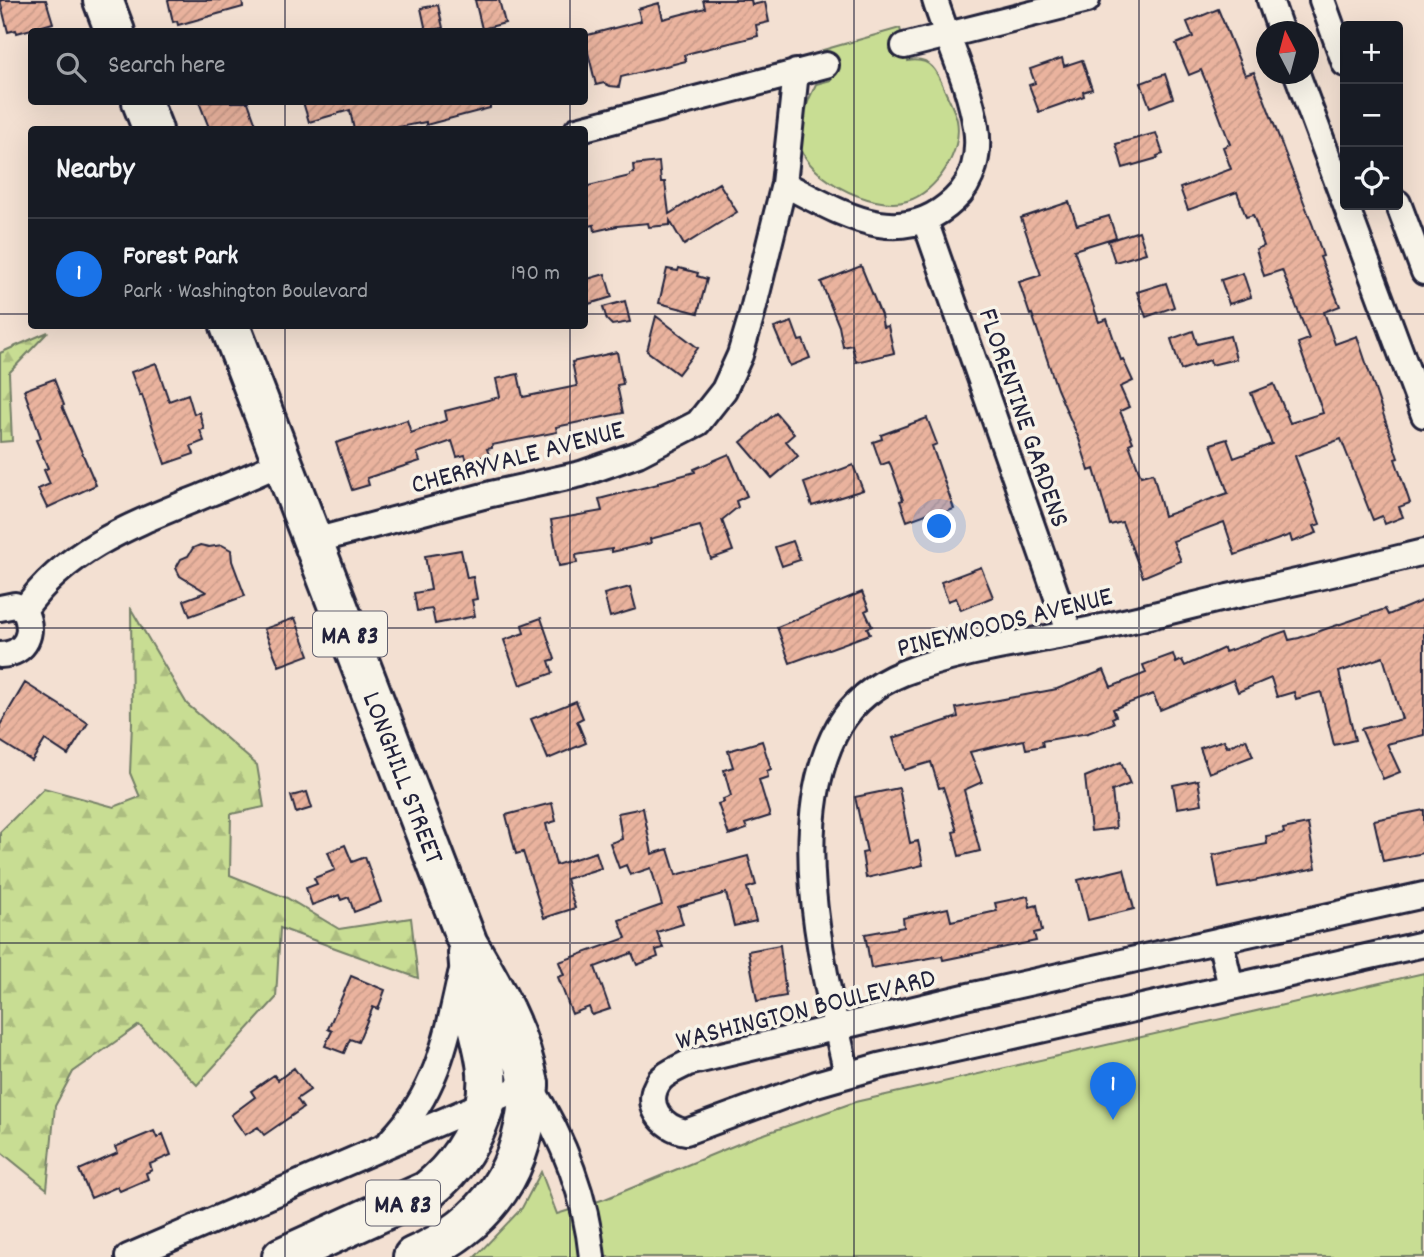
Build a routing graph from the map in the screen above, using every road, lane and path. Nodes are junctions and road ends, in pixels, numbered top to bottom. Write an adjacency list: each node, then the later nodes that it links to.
1 (103, 0): 7 (main road)
2 (935, 0): 8 (street)
3 (1087, 0): 8 (street)
4 (1270, 0): 6 (street)
5 (1322, 0): 10 (street)
6 (1277, 21)
7 (114, 28)
8 (946, 35): 9 (street); 19 (street)
9 (904, 46)
10 (1340, 50)
11 (826, 65): 12 (street)
12 (796, 72): 16 (street); 17 (street, CHERRYVALE AVENUE)
13 (1301, 84): 22 (street)
14 (143, 105): 15 (main road)
15 (151, 126)
16 (588, 127)
17 (784, 184): 19 (street); 24 (street, CHERRYVALE AVENUE)
18 (1401, 210): 20 (street)
19 (925, 221): 27 (street, FLORENTINE GARDENS)
20 (1424, 272)
21 (231, 329): 23 (main road, LONGHILL STREET / MA 83)
22 (1424, 415)
23 (283, 462): 24 (main road, LONGHILL STREET / MA 83); 26 (street)
24 (314, 541): 31 (main road, LONGHILL STREET / MA 83)
25 (1424, 552): 27 (street, PINEYWOODS AVENUE)
26 (12, 609): 28 (street)
27 (1070, 634): 34 (street, PINEYWOODS AVENUE)
28 (0, 655)
29 (1424, 895): 30 (street, WASHINGTON BOULEVARD)
30 (1220, 940): 33 (street); 34 (street, WASHINGTON BOULEVARD)
31 (468, 944): 36 (main road, MA 83); 37 (main road, MA 83); 39 (street)
32 (1424, 944): 33 (street, WASHINGTON BOULEVARD)
33 (1231, 987): 35 (street, WASHINGTON BOULEVARD)
34 (836, 1027): 35 (street, PINEYWOODS AVENUE); 35 (street, WASHINGTON BOULEVARD)
35 (847, 1074)
36 (529, 1084): 37 (street); 43 (main road, MA 83); 44 (street)
37 (485, 1104): 38 (street); 40 (main road, MA 83)
38 (416, 1132): 39 (street); 40 (street)
39 (385, 1146): 41 (street)
40 (454, 1166): 42 (main road, MA 83)
41 (128, 1257)
42 (282, 1257)
43 (413, 1257)
44 (592, 1257)

